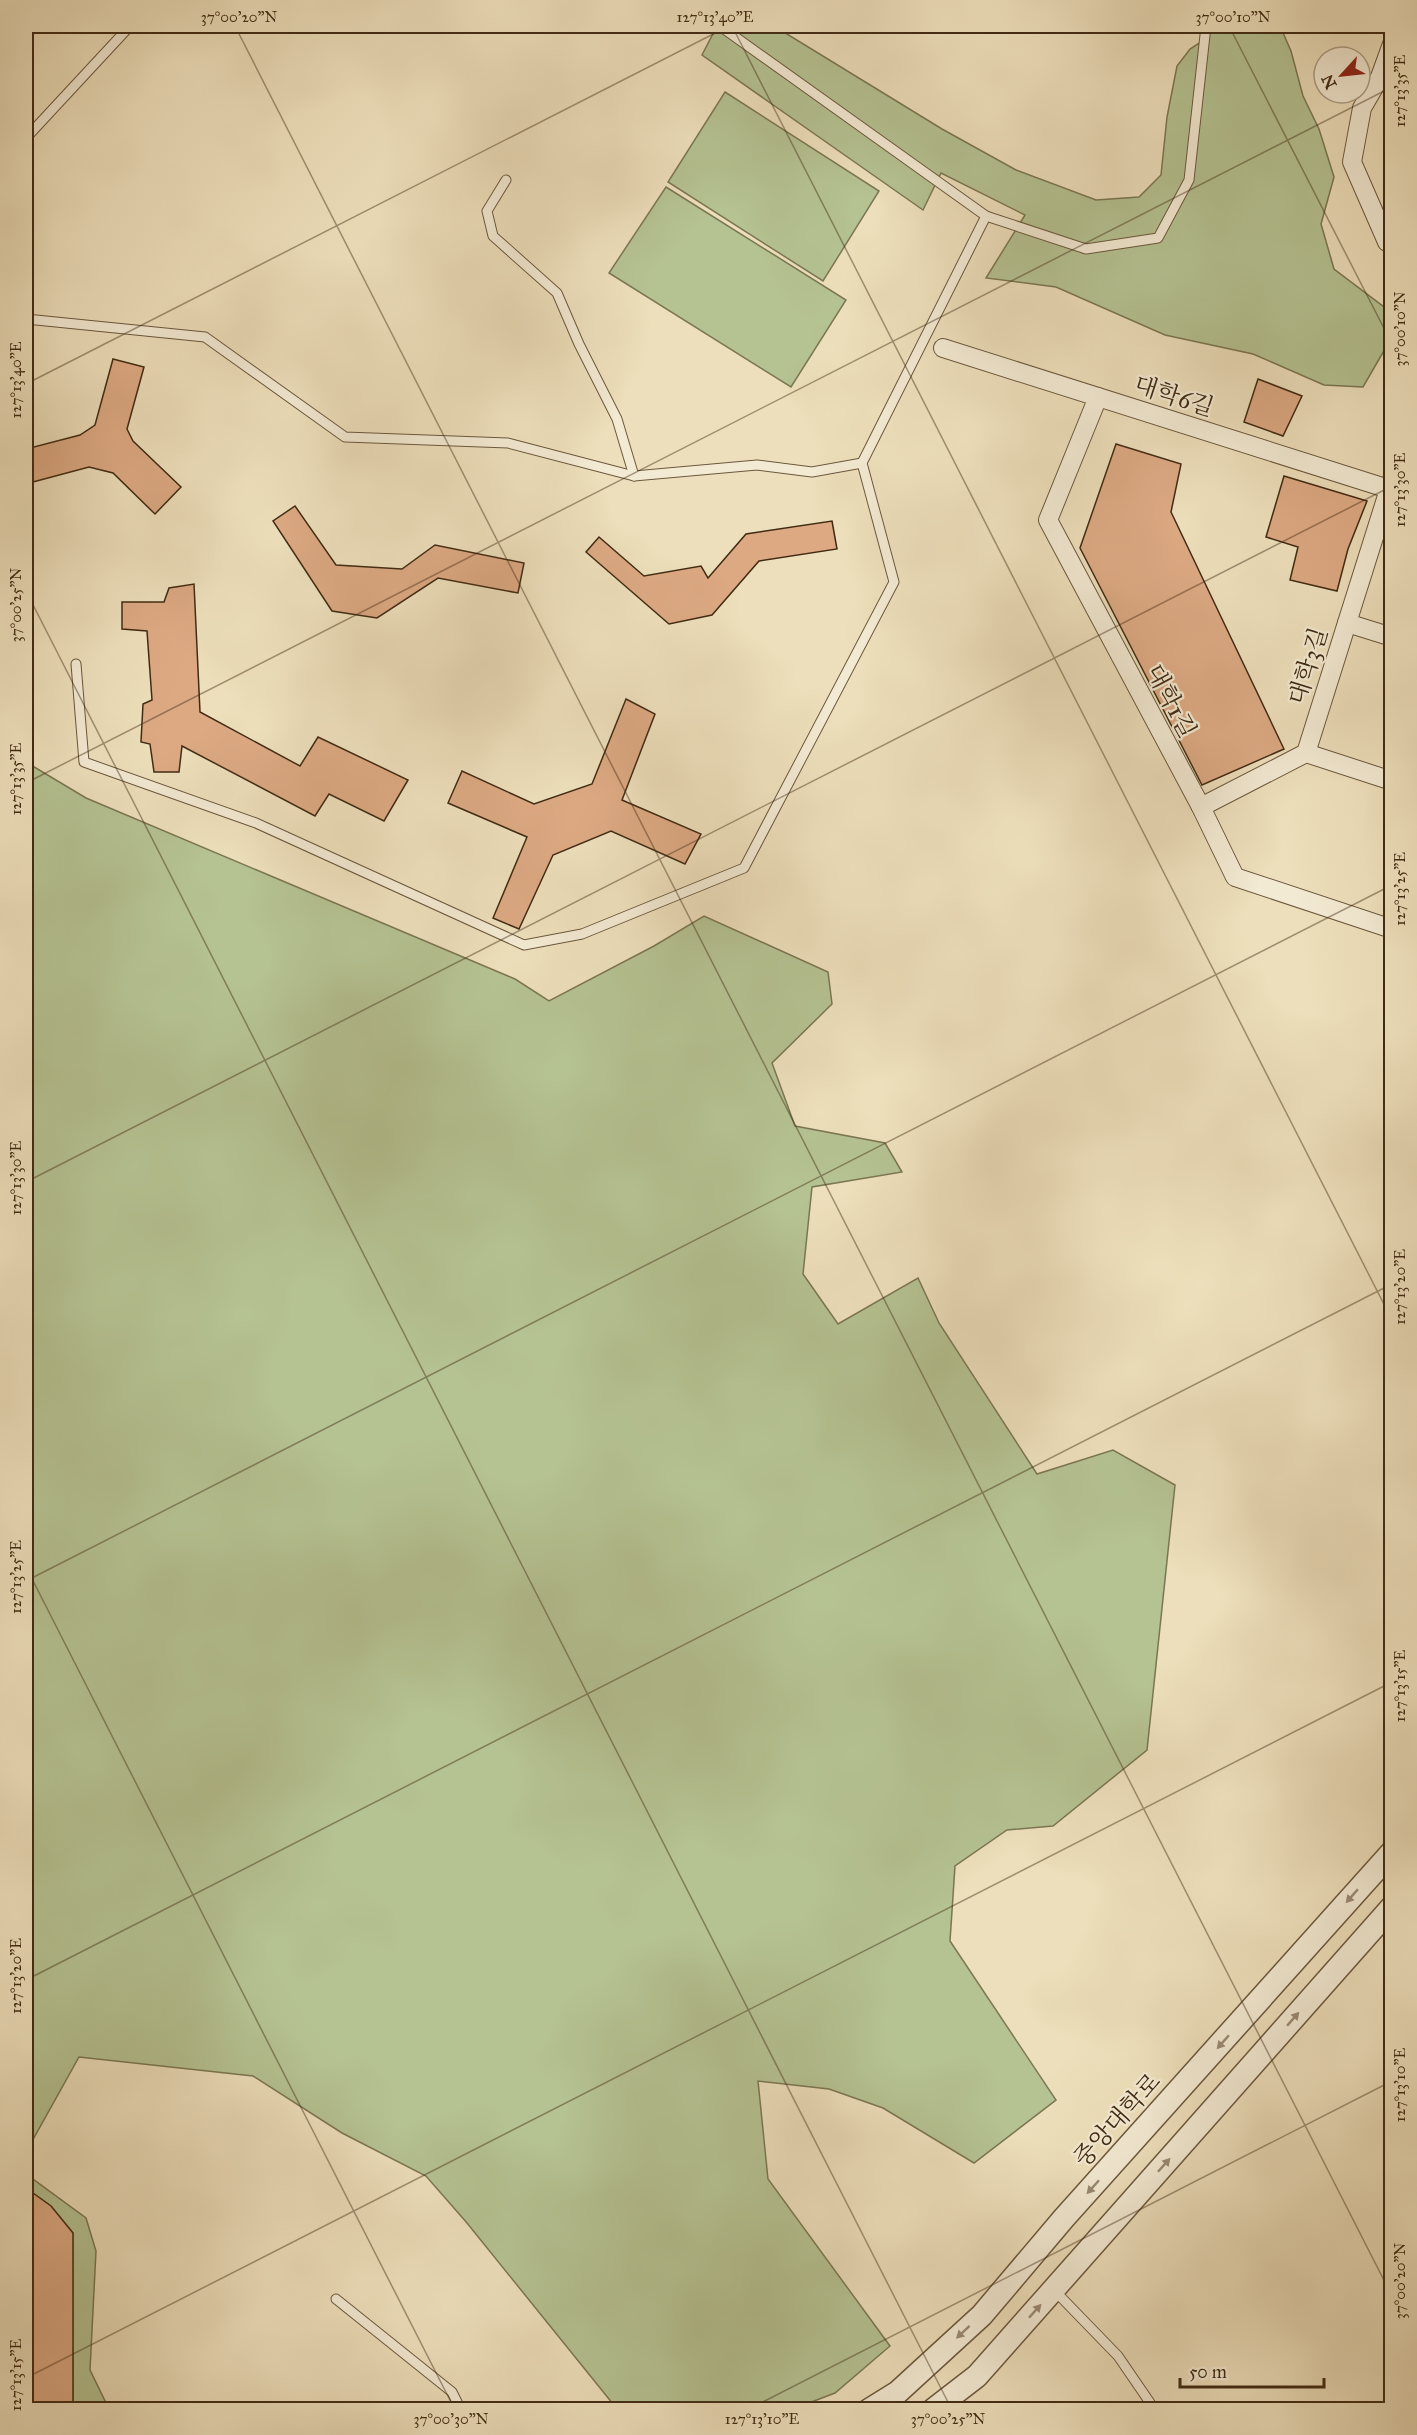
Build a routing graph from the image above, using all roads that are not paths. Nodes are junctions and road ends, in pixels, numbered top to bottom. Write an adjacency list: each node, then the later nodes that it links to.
1 (130, 26): 5 (lane)
2 (720, 26): 7 (lane)
3 (1206, 26): 7 (lane)
4 (1392, 44): 8 (street)
5 (26, 138)
6 (506, 180): 13 (lane)
7 (986, 216): 12 (lane)
8 (1392, 243)
9 (26, 319): 13 (lane)
10 (943, 348): 11 (street, 대학6길)
11 (1098, 397): 14 (street, 대학6길); 20 (street, 대학1길)
12 (862, 463): 13 (lane); 17 (lane)
13 (634, 476)
14 (1391, 486): 15 (street, 대학3길)
15 (1347, 623): 16 (street); 18 (street, 대학3길)
16 (1392, 637)
17 (76, 664)
18 (1306, 753): 19 (street); 20 (street)
19 (1392, 781)
20 (1201, 807): 21 (street, 대학1길)
21 (1392, 929)
22 (1392, 1852): 27 (street, 중앙대학로, one-way to 27)
23 (1392, 1907): 24 (street, one-way to 23)
24 (1054, 2289): 28 (street, one-way to 24); 29 (lane)
25 (336, 2300): 26 (lane)
26 (460, 2409)
27 (869, 2409)
28 (933, 2409)
29 (1155, 2409)

